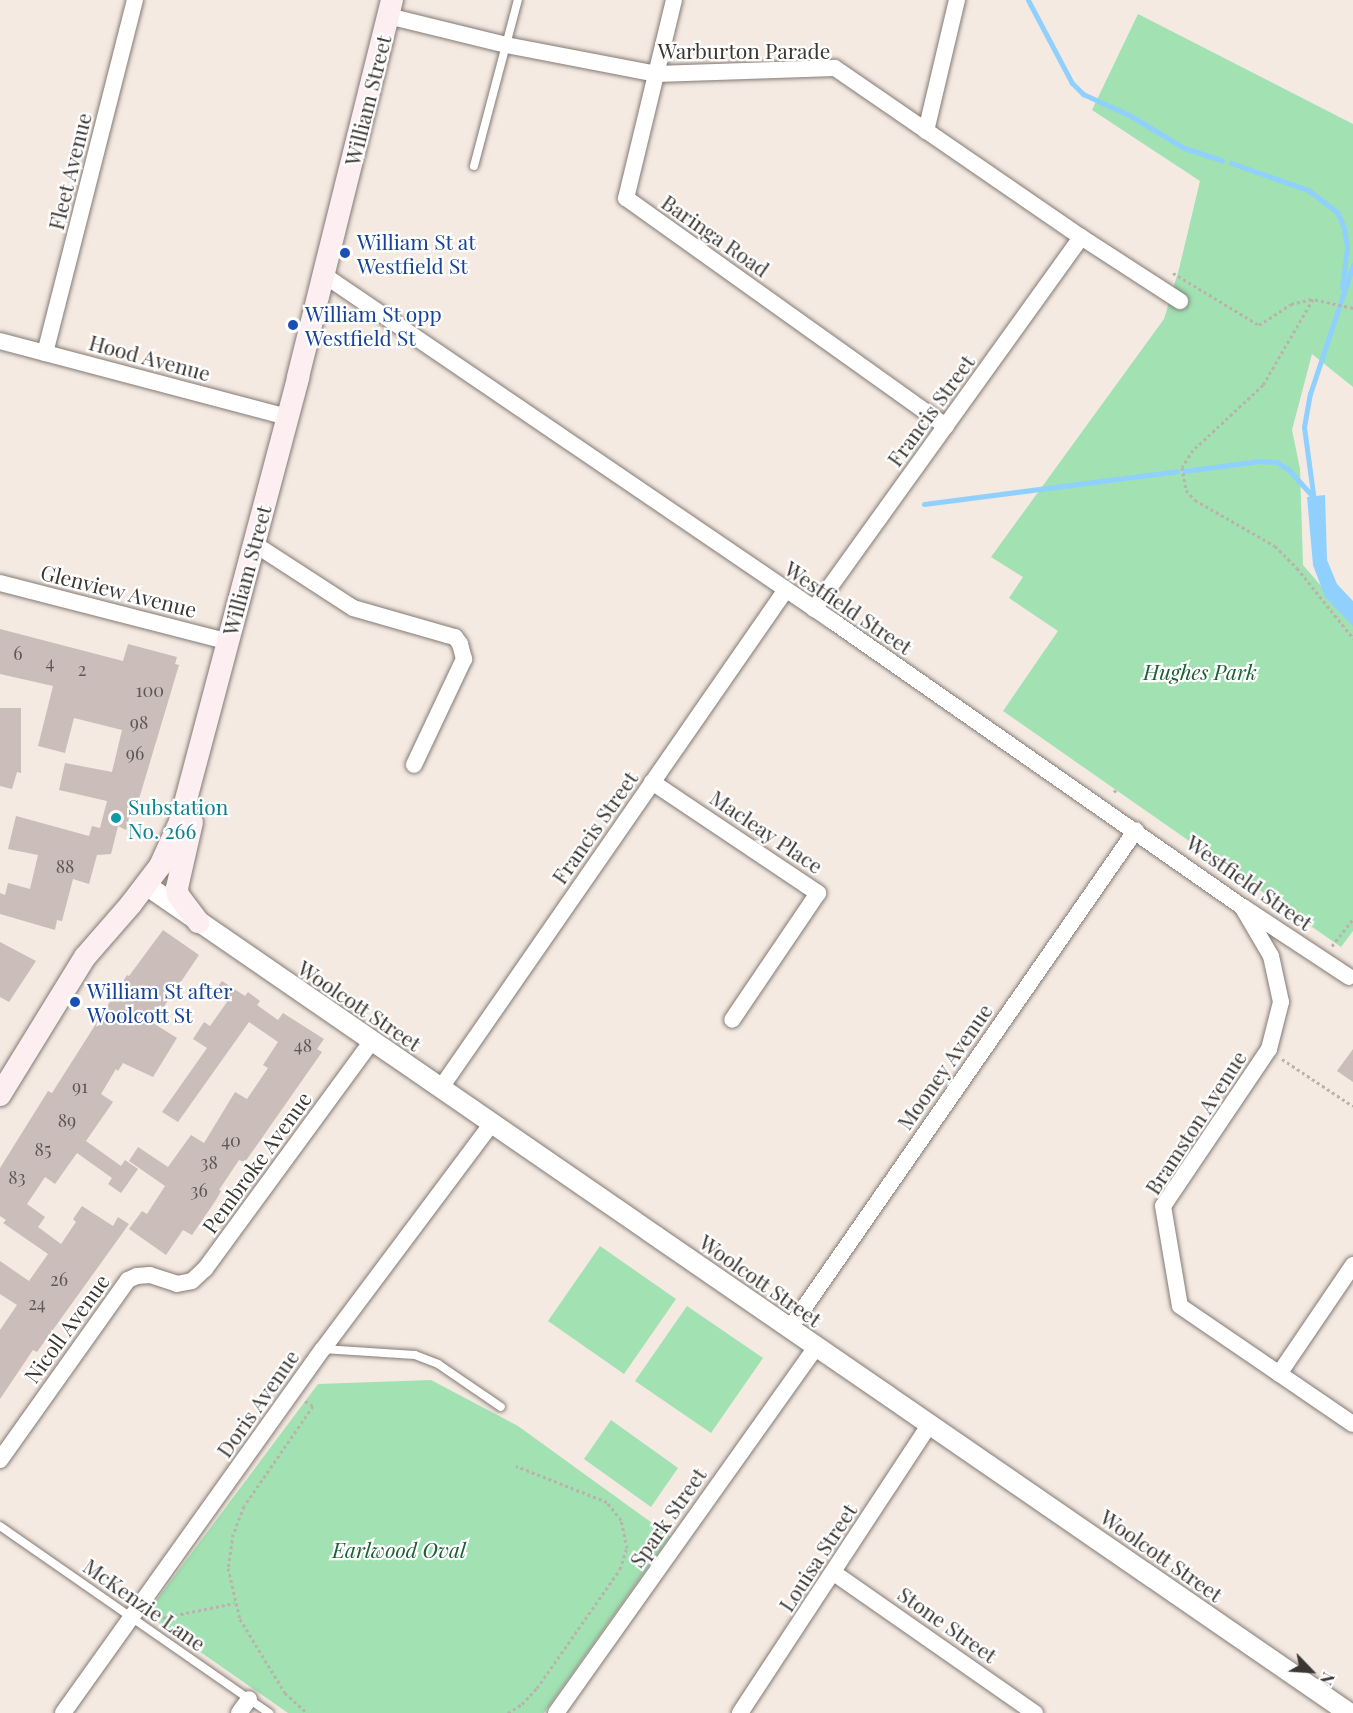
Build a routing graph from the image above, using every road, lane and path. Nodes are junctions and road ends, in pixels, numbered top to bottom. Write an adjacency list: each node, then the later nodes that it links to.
1 (135, 0): 17 (street, Fleet Avenue)
2 (518, 0): 6 (lane)
3 (674, 0): 7 (street, Baringa Road)
4 (957, 0): 8 (street)
5 (390, 8): 6 (street, Warburton Parade); 12 (main road, William Street)
6 (506, 45): 7 (street, Warburton Parade); 9 (lane)
7 (656, 74): 8 (street, Warburton Parade); 19 (street, Baringa Road)
8 (926, 131): 10 (street, Warburton Parade)
9 (474, 166)
10 (1081, 237): 14 (street, Warburton Parade); 19 (street, Francis Street)
11 (1173, 273): 13 (path)
12 (324, 275): 18 (main road, William Street); 22 (street, Westfield Street)
13 (1313, 299): 15 (path); 24 (path)
14 (1180, 301)
15 (1352, 308)
16 (0, 341): 17 (street, Hood Avenue)
17 (45, 353): 18 (street, Hood Avenue)
18 (287, 417): 20 (main road, William Street)
19 (946, 426): 23 (street, Francis Street)
20 (253, 543): 25 (main road, William Street); 27 (street)
21 (0, 583): 25 (street, Glenview Avenue)
22 (785, 591): 23 (street, Westfield Street); 28 (street, Francis Street)
23 (814, 609): 29 (street, Westfield Street)
24 (1353, 638)
25 (226, 641): 26 (main road, William Street)
26 (196, 762): 30 (main road, William Street); 33 (main road)
27 (414, 765)
28 (652, 782): 36 (street, Macleay Place); 39 (street, Francis Street)
29 (1136, 830): 31 (street, Westfield Street); 45 (street, Mooney Avenue)
30 (146, 885): 33 (street, Woolcott Street); 40 (main road, William Street)
31 (1242, 907): 34 (street, Westfield Street); 48 (street, Bramston Avenue)
32 (1353, 920): 34 (path)
33 (198, 922): 37 (street, Woolcott Street)
34 (1322, 959): 35 (street, Westfield Street)
35 (1348, 977)
36 (732, 1020)
37 (372, 1042): 39 (street, Woolcott Street); 44 (street, Pembroke Avenue)
38 (1279, 1056): 41 (path)
39 (440, 1089): 42 (street, Woolcott Street)
40 (0, 1095)
41 (1353, 1106)
42 (492, 1124): 45 (street, Woolcott Street); 47 (street, Doris Avenue)
43 (1353, 1265): 48 (street)
44 (161, 1280): 53 (street, Nicoll Avenue)
45 (790, 1328): 46 (street, Woolcott Street)
46 (816, 1347): 51 (street, Woolcott Street); 65 (street, Spark Street)
47 (323, 1349): 50 (lane); 58 (street, Doris Avenue)
48 (1279, 1374): 52 (street, Bramston Avenue)
49 (313, 1406): 57 (path)
50 (501, 1407)
51 (930, 1424): 56 (street, Louisa Street); 67 (street, Woolcott Street)
52 (1353, 1424)
53 (0, 1460)
54 (516, 1466): 64 (path)
55 (0, 1526): 58 (lane, McKenzie Lane)
56 (834, 1573): 60 (street, Louisa Street); 66 (street, Stone Street)
57 (234, 1603): 58 (path); 63 (path)
58 (136, 1620): 59 (lane, McKenzie Lane); 61 (street, Doris Avenue)
59 (244, 1706): 62 (lane, McKenzie Lane)
60 (745, 1711)
61 (63, 1713)
62 (269, 1713)
63 (307, 1713)
64 (508, 1713)
65 (556, 1713)
66 (1035, 1713)
67 (1349, 1713)

